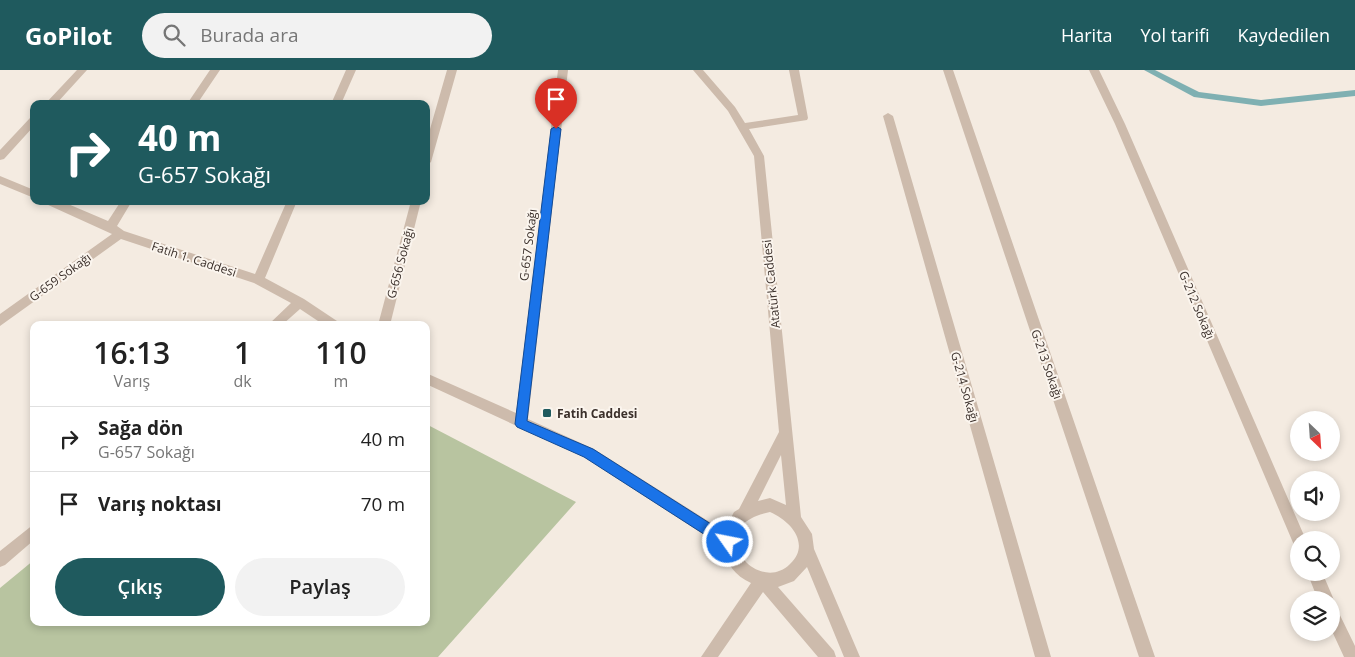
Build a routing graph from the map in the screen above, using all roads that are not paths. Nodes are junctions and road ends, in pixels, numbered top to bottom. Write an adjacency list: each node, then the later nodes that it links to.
1 (82, 70): 10 (street)
2 (215, 70): 11 (street)
3 (351, 70): 12 (street)
4 (452, 70): 16 (street)
5 (563, 70): 33 (street, G-657 Sokağı)
6 (698, 70): 15 (street, Atatürk Caddesi)
7 (794, 70): 15 (street)
8 (948, 70): 48 (street, G-213 Sokağı)
9 (1094, 70): 37 (street, G-212 Sokağı)
10 (54, 100)
11 (195, 100)
12 (338, 100)
13 (888, 116): 47 (street, G-214 Sokağı)
14 (30, 124): 17 (street)
15 (742, 127): 34 (street, Atatürk Caddesi)
16 (430, 148)
17 (0, 156)
18 (0, 180): 19 (street)
19 (30, 192)
20 (59, 205): 24 (street, Fatih 1. Caddesi)
21 (124, 205): 24 (street)
22 (290, 205): 26 (street)
23 (415, 205): 31 (street, G-656 Sokağı)
24 (110, 227): 25 (street, Fatih 1. Caddesi)
25 (120, 234): 26 (street, Fatih 1. Caddesi); 28 (street, G-659 Sokağı)
26 (258, 280): 27 (street, Fatih 1. Caddesi)
27 (300, 302): 29 (street); 30 (street, Fatih 1. Caddesi)
28 (3, 316)
29 (279, 321)
30 (327, 321)
31 (385, 321)
32 (430, 380): 33 (street)
33 (521, 424): 39 (street)
34 (786, 432): 35 (street); 36 (street, Atatürk Caddesi)
35 (746, 511): 36 (street); 39 (street)
36 (794, 517): 40 (street)
37 (1295, 531)
38 (30, 534): 41 (street)
39 (728, 542): 42 (street)
40 (806, 548): 42 (street); 46 (street)
41 (0, 560)
42 (762, 580): 44 (street); 45 (street)
43 (1340, 631): 49 (street)
44 (709, 657)
45 (828, 657)
46 (852, 657)
47 (1043, 657)
48 (1147, 657)
49 (1352, 657)

